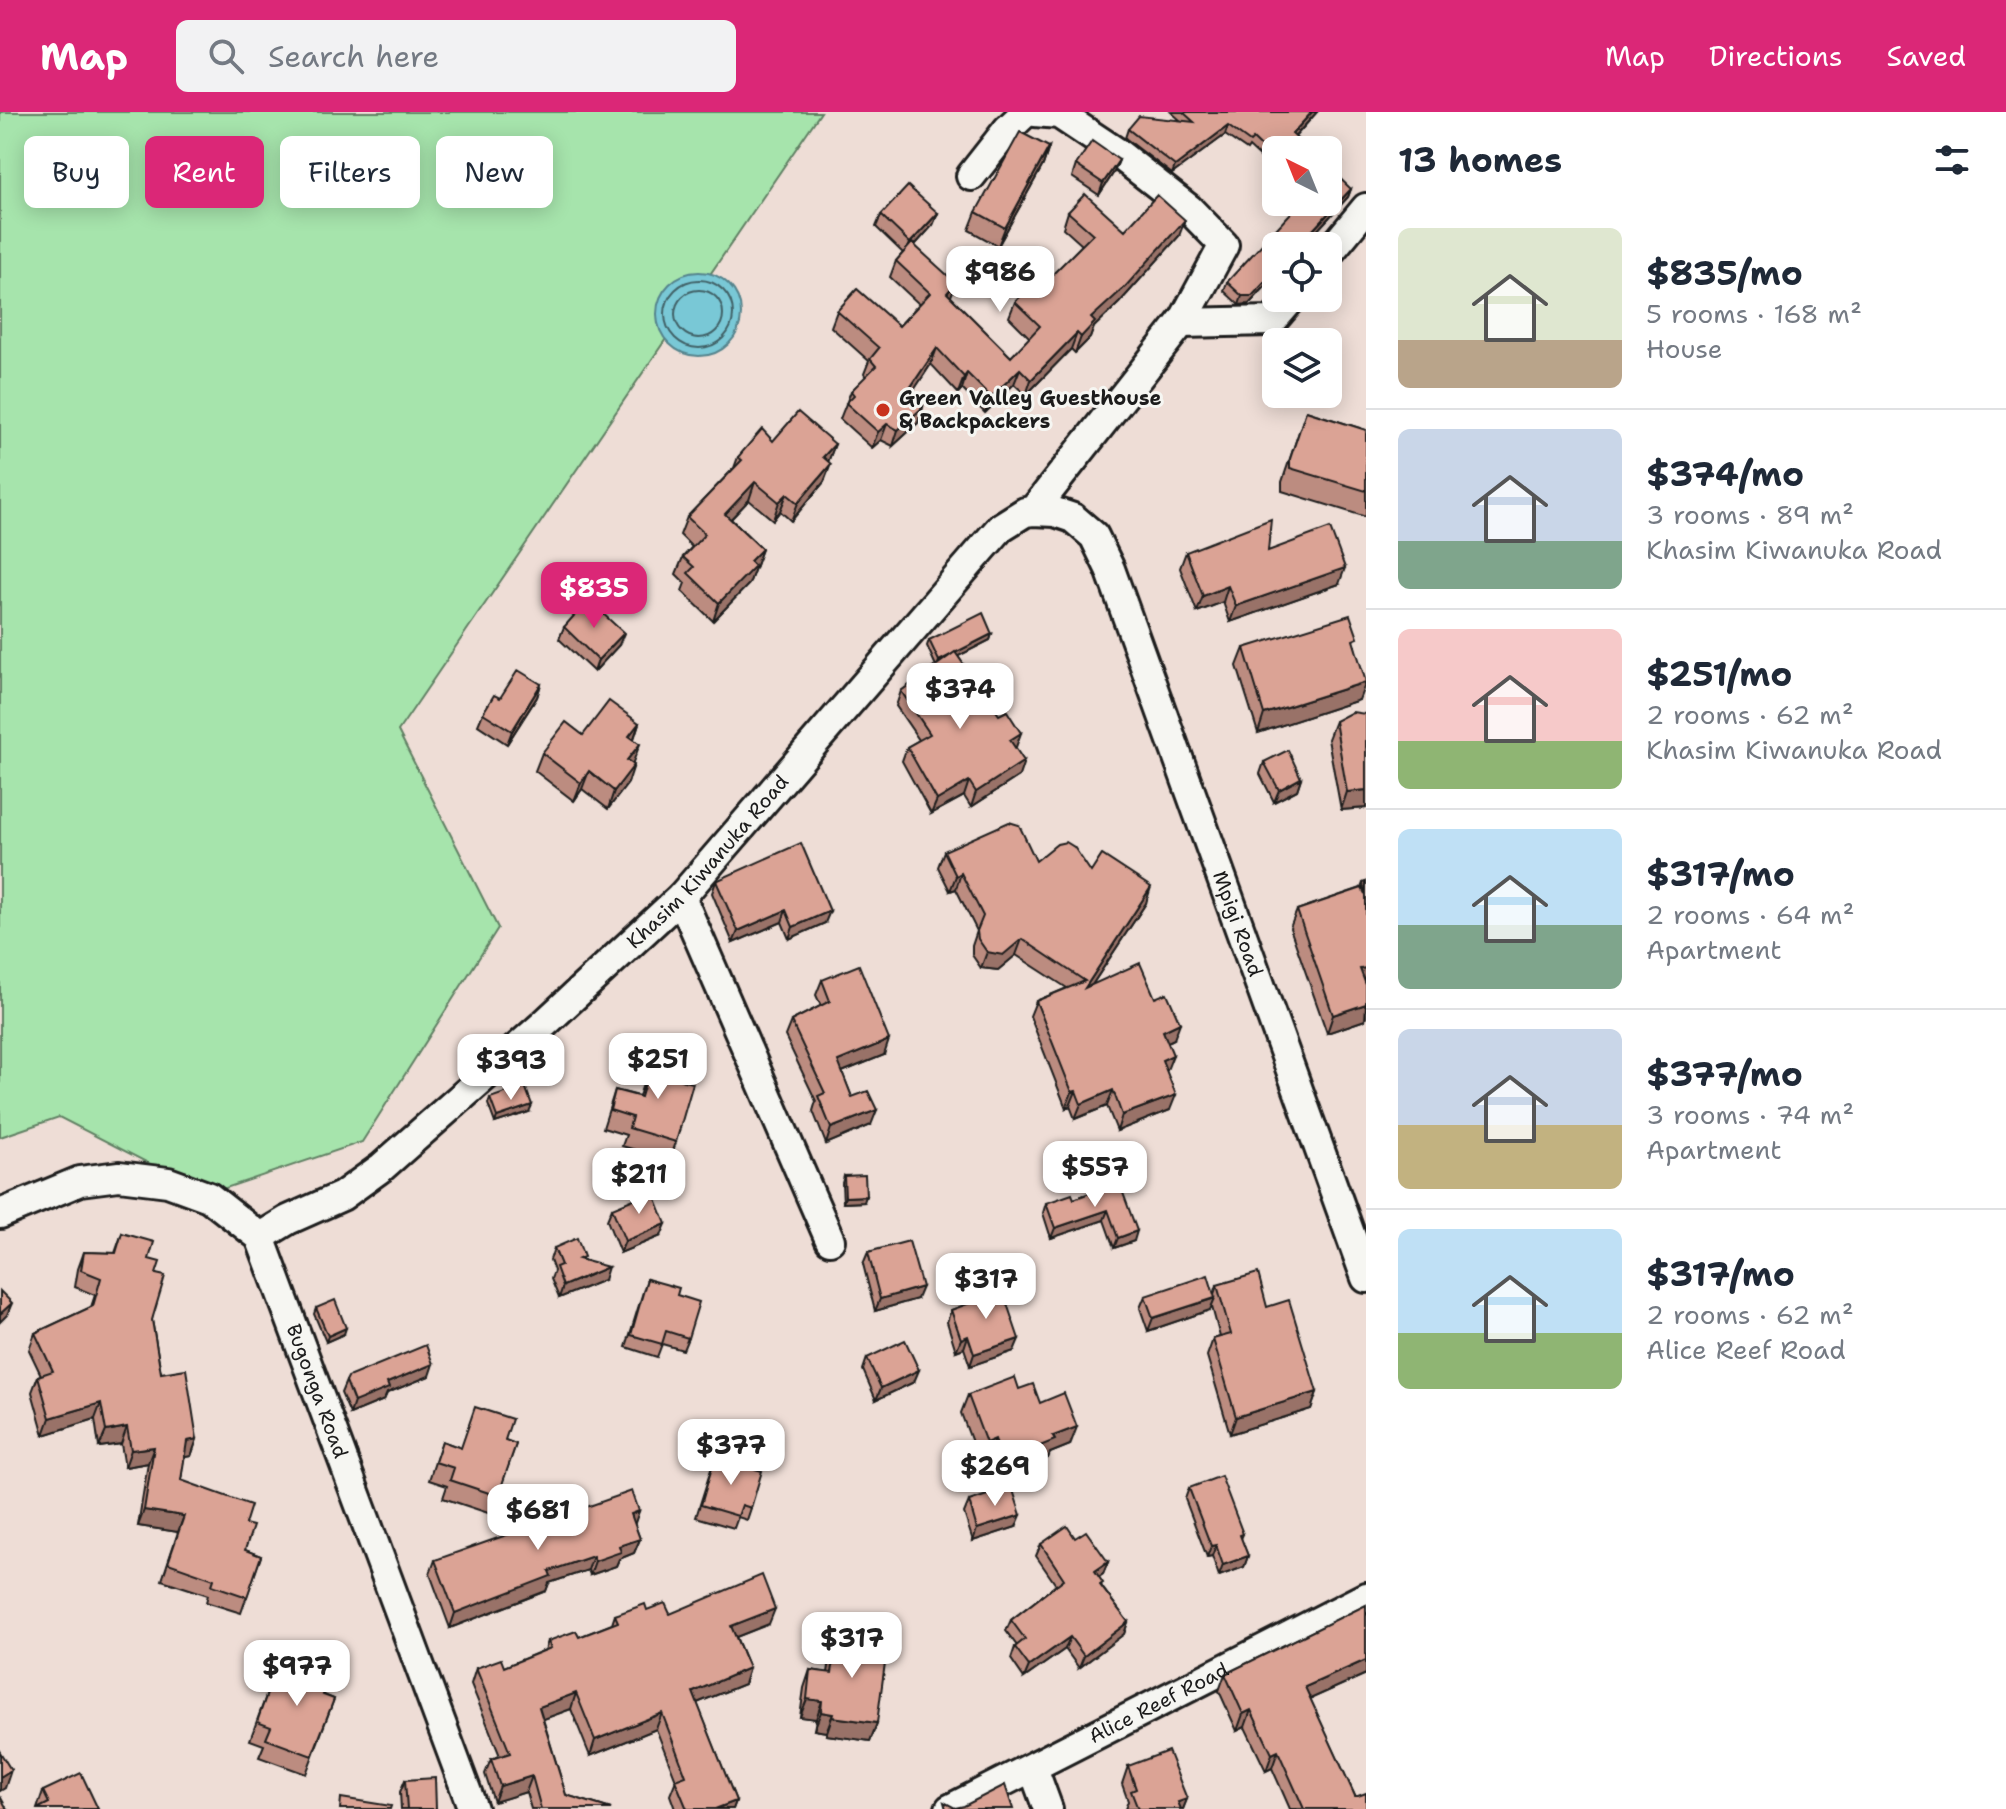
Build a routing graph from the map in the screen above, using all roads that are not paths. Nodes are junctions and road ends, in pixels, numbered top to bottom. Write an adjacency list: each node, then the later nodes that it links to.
1 (1026, 112): 3 (street)
2 (1035, 112): 7 (street)
3 (971, 176)
4 (1366, 208): 5 (street)
5 (1342, 237)
6 (1280, 312): 7 (street)
7 (1181, 323): 8 (street)
8 (1033, 511): 9 (street, Khasim Kiwanuka Road); 13 (street, Mpigi Road)
9 (681, 897): 11 (street, Khasim Kiwanuka Road); 12 (street)
10 (0, 1214): 11 (street)
11 (260, 1237): 16 (street, Bugonga Road)
12 (830, 1240)
13 (1366, 1278)
14 (1366, 1597): 15 (street, Alice Reef Road)
15 (1033, 1768): 17 (street, Alice Reef Road); 18 (street)
16 (473, 1809)
17 (950, 1809)
18 (1048, 1809)

